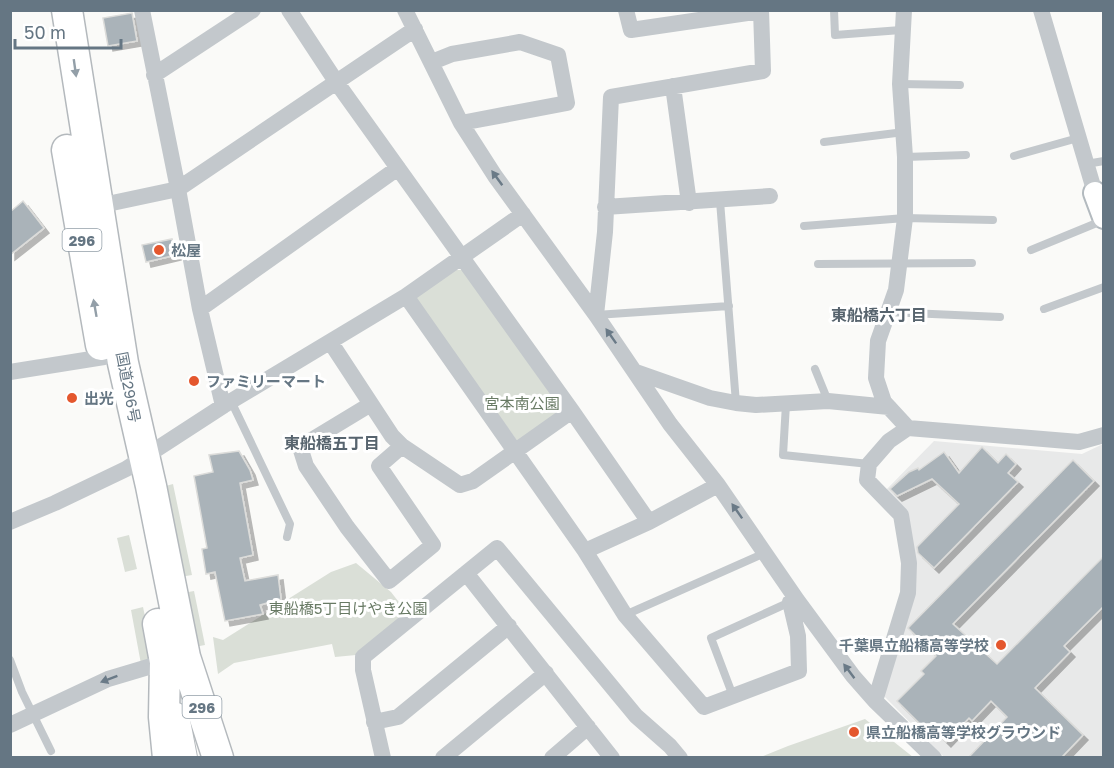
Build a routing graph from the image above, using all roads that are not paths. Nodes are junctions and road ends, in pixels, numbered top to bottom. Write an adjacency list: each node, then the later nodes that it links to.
1 (46, 10): 56 (highway, 国道296号 / 296, one-way to 1)
2 (67, 10): 35 (highway, 国道296号 / 296, one-way to 35)
3 (142, 10): 15 (street)
4 (253, 10): 15 (street)
5 (290, 10): 16 (street)
6 (405, 10): 12 (street)
7 (626, 10): 11 (street)
8 (834, 10): 13 (lane)
9 (904, 10): 13 (street)
10 (1041, 10): 22 (street)
11 (761, 11): 19 (street)
12 (415, 29): 14 (street); 16 (street)
13 (901, 30): 17 (street)
14 (432, 62): 20 (street); 20 (street)
15 (154, 75): 30 (street)
16 (337, 83): 29 (street); 30 (street)
17 (900, 84): 18 (lane); 21 (street)
18 (960, 85)
19 (673, 86): 34 (street); 36 (street)
20 (461, 123): 37 (street, one-way to 20)
21 (904, 132): 23 (lane); 26 (street)
22 (1078, 138): 25 (lane); 28 (street)
23 (824, 142)
24 (966, 155): 26 (lane)
25 (1014, 156)
26 (905, 157): 38 (street)
27 (1104, 160): 28 (lane)
28 (1086, 164): 31 (street)
29 (398, 168): 43 (street); 50 (street)
30 (178, 189): 35 (street); 50 (street)
31 (1095, 193): 39 (street)
32 (770, 196): 33 (street)
33 (720, 201): 34 (street); 49 (lane)
34 (689, 203): 36 (street)
35 (98, 206): 71 (highway, 国道296号 / 296)
36 (605, 207): 53 (street)
37 (524, 214): 43 (street); 53 (street)
38 (905, 218): 40 (lane); 41 (lane); 46 (street)
39 (1104, 219): 42 (lane)
40 (993, 220)
41 (804, 226)
42 (1031, 250)
43 (463, 258): 48 (street); 66 (street)
44 (972, 263): 46 (lane)
45 (818, 264): 46 (lane)
46 (899, 264): 52 (street)
47 (1104, 287): 51 (lane)
48 (406, 296): 55 (street); 70 (street)
49 (729, 306): 53 (lane); 61 (lane)
50 (200, 309): 62 (street)
51 (1044, 309)
52 (887, 312): 54 (lane); 65 (street)
53 (596, 315): 59 (street, one-way to 53)
54 (1000, 317)
55 (331, 343): 62 (street); 63 (street)
56 (104, 357): 58 (street); 71 (highway, 国道296号 / 296)
57 (815, 369): 60 (lane)
58 (10, 372)
59 (636, 372): 61 (street); 73 (street)
60 (828, 401): 64 (street); 65 (street)
61 (736, 403): 64 (street)
62 (227, 404): 71 (street); 76 (lane)
63 (371, 404): 69 (street); 69 (street)
64 (786, 404): 72 (lane)
65 (889, 407): 67 (street)
66 (572, 411): 70 (street); 75 (street)
67 (908, 428): 68 (street); 72 (street)
68 (1104, 435)
69 (402, 446): 70 (street)
70 (515, 452): 77 (street)
71 (135, 463): 74 (street); 84 (highway, 国道296号 / 296)
72 (869, 464): 87 (street)
73 (718, 485): 75 (street); 78 (street, one-way to 73)
74 (10, 522)
75 (649, 522): 77 (street)
76 (287, 537)
77 (585, 550): 81 (street)
78 (766, 552): 80 (street); 81 (lane)
79 (466, 573): 82 (street); 89 (street); 102 (street)
80 (794, 601): 86 (street); 86 (lane); 87 (street, one-way to 80)
81 (625, 615): 86 (street)
82 (509, 626): 85 (street); 89 (street)
83 (10, 660): 88 (lane)
84 (175, 660): 88 (street, one-way to 88); 91 (main road); 94 (highway, 国道296号 / 296); 97 (highway, 国道296号 / 296)
85 (546, 673): 92 (street); 99 (street)
86 (733, 696)
87 (875, 701): 103 (street)
88 (32, 713): 90 (street); 93 (lane)
89 (374, 722): 98 (street)
90 (10, 725)
91 (187, 725): 95 (main road); 96 (main road)
92 (588, 728): 100 (street); 101 (street)
93 (51, 751)
94 (168, 758)
95 (184, 758)
96 (202, 758)
97 (218, 758)
98 (383, 758)
99 (443, 758)
100 (552, 758)
101 (612, 758)
102 (680, 758)
103 (934, 758)

